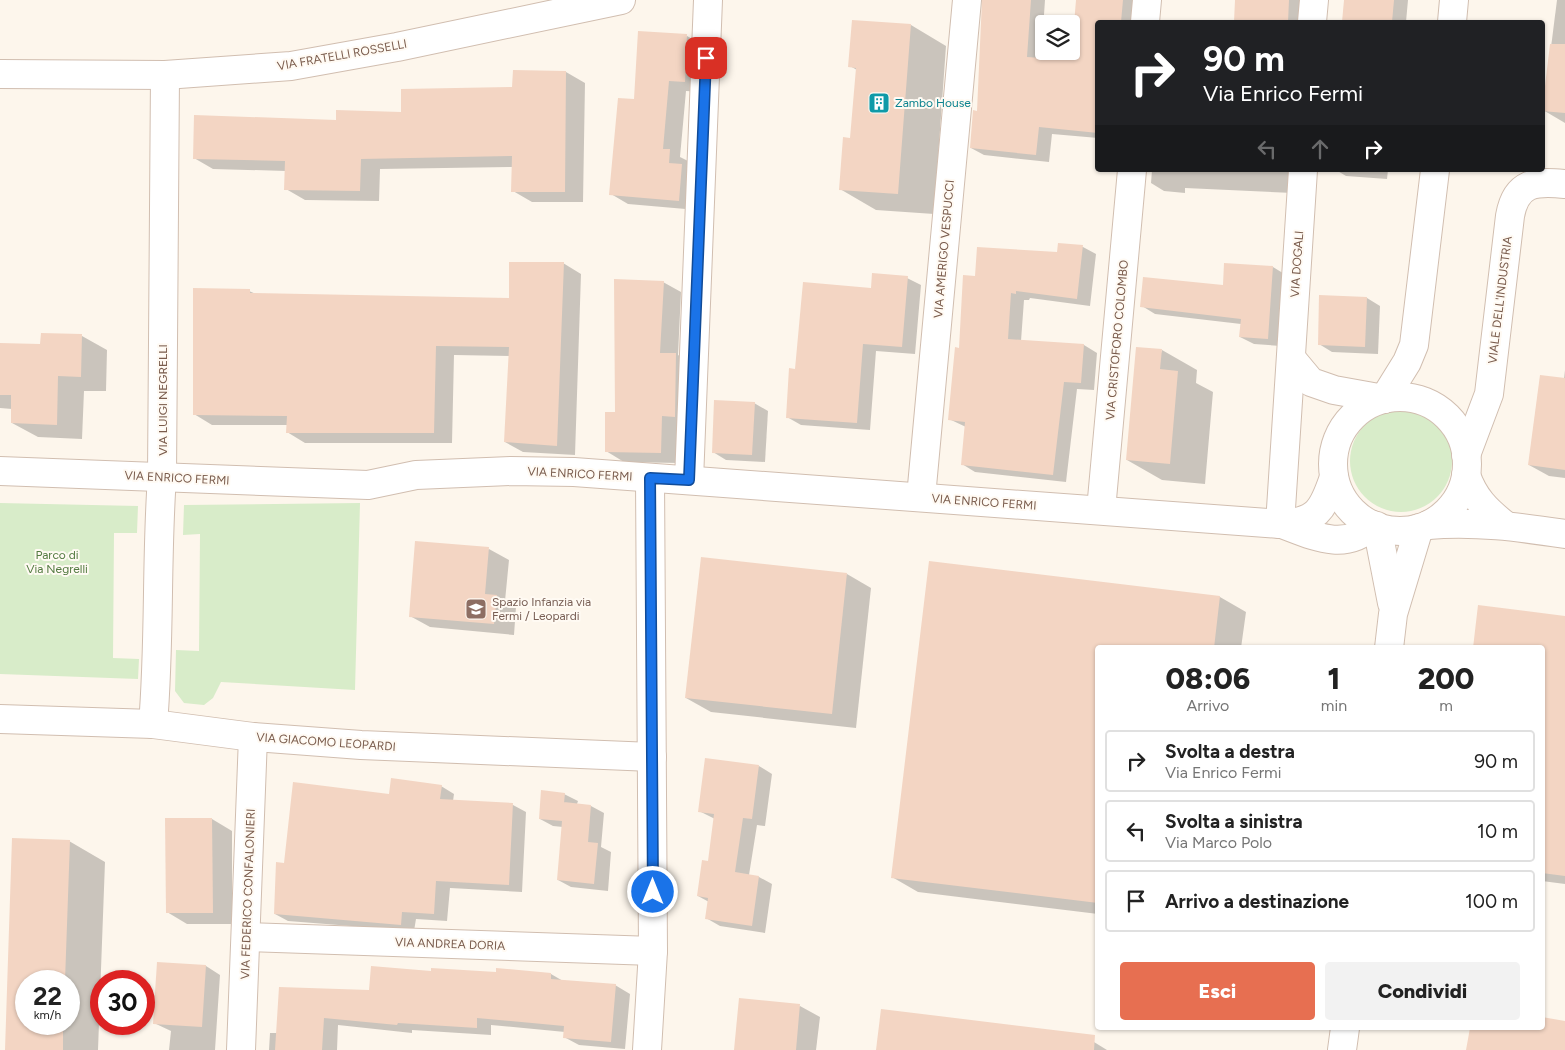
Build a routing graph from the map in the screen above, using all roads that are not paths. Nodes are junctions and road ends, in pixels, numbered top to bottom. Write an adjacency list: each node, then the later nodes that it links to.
1 (621, 0): 11 (street, VIA FRATELLI ROSSELLI)
2 (708, 0): 25 (street)
3 (967, 0): 26 (street, VIA AMERIGO VESPUCCI)
4 (1147, 0): 7 (street)
5 (1314, 0): 8 (street)
6 (1454, 0): 9 (street)
7 (1145, 20)
8 (1312, 20)
9 (1452, 20)
10 (0, 74): 11 (street, VIA FRATELLI ROSSELLI)
11 (165, 75): 22 (street, VIA LUIGI NEGRELLI)
12 (1132, 172): 27 (street, VIA CRISTOFORO COLOMBO)
13 (1303, 172): 17 (street, VIA DOGALI)
14 (1435, 172): 16 (street)
15 (1565, 184): 20 (street, VIALE DELL'INDUSTRIA)
16 (1414, 345): 18 (street); 19 (street)
17 (1291, 358): 18 (street); 28 (street, VIA DOGALI)
18 (1384, 399): 19 (street); 23 (street)
19 (1439, 409): 20 (street)
20 (1466, 465): 29 (street); 31 (street)
21 (0, 472): 22 (street, VIA ENRICO FERMI)
22 (162, 477): 24 (street, VIA ENRICO FERMI); 36 (street, VIA LUIGI NEGRELLI)
23 (1334, 477): 28 (street, VIA ENRICO FERMI); 30 (street)
24 (650, 478): 25 (street, VIA ENRICO FERMI); 38 (street)
25 (689, 480): 26 (street, VIA ENRICO FERMI)
26 (921, 497): 27 (street, VIA ENRICO FERMI)
27 (1102, 510): 28 (street, VIA ENRICO FERMI)
28 (1280, 524): 30 (street, VIA ENRICO FERMI)
29 (1505, 525): 31 (street); 32 (street)
30 (1375, 526): 31 (street); 33 (street)
31 (1424, 526): 33 (street)
32 (1565, 534)
33 (1393, 614): 34 (street)
34 (1389, 645)
35 (0, 719): 36 (street, VIA GIACOMO LEOPARDI)
36 (152, 724): 37 (street, VIA GIACOMO LEOPARDI)
37 (253, 737): 38 (street, VIA GIACOMO LEOPARDI); 39 (street, VIA FEDERICO CONFALONIERI)
38 (652, 757): 40 (street)
39 (247, 937): 40 (street, VIA ANDREA DORIA); 42 (street, VIA FEDERICO CONFALONIERI)
40 (654, 951): 43 (street)
41 (1345, 1030): 44 (street)
42 (241, 1050)
43 (646, 1050)
44 (1342, 1050)

